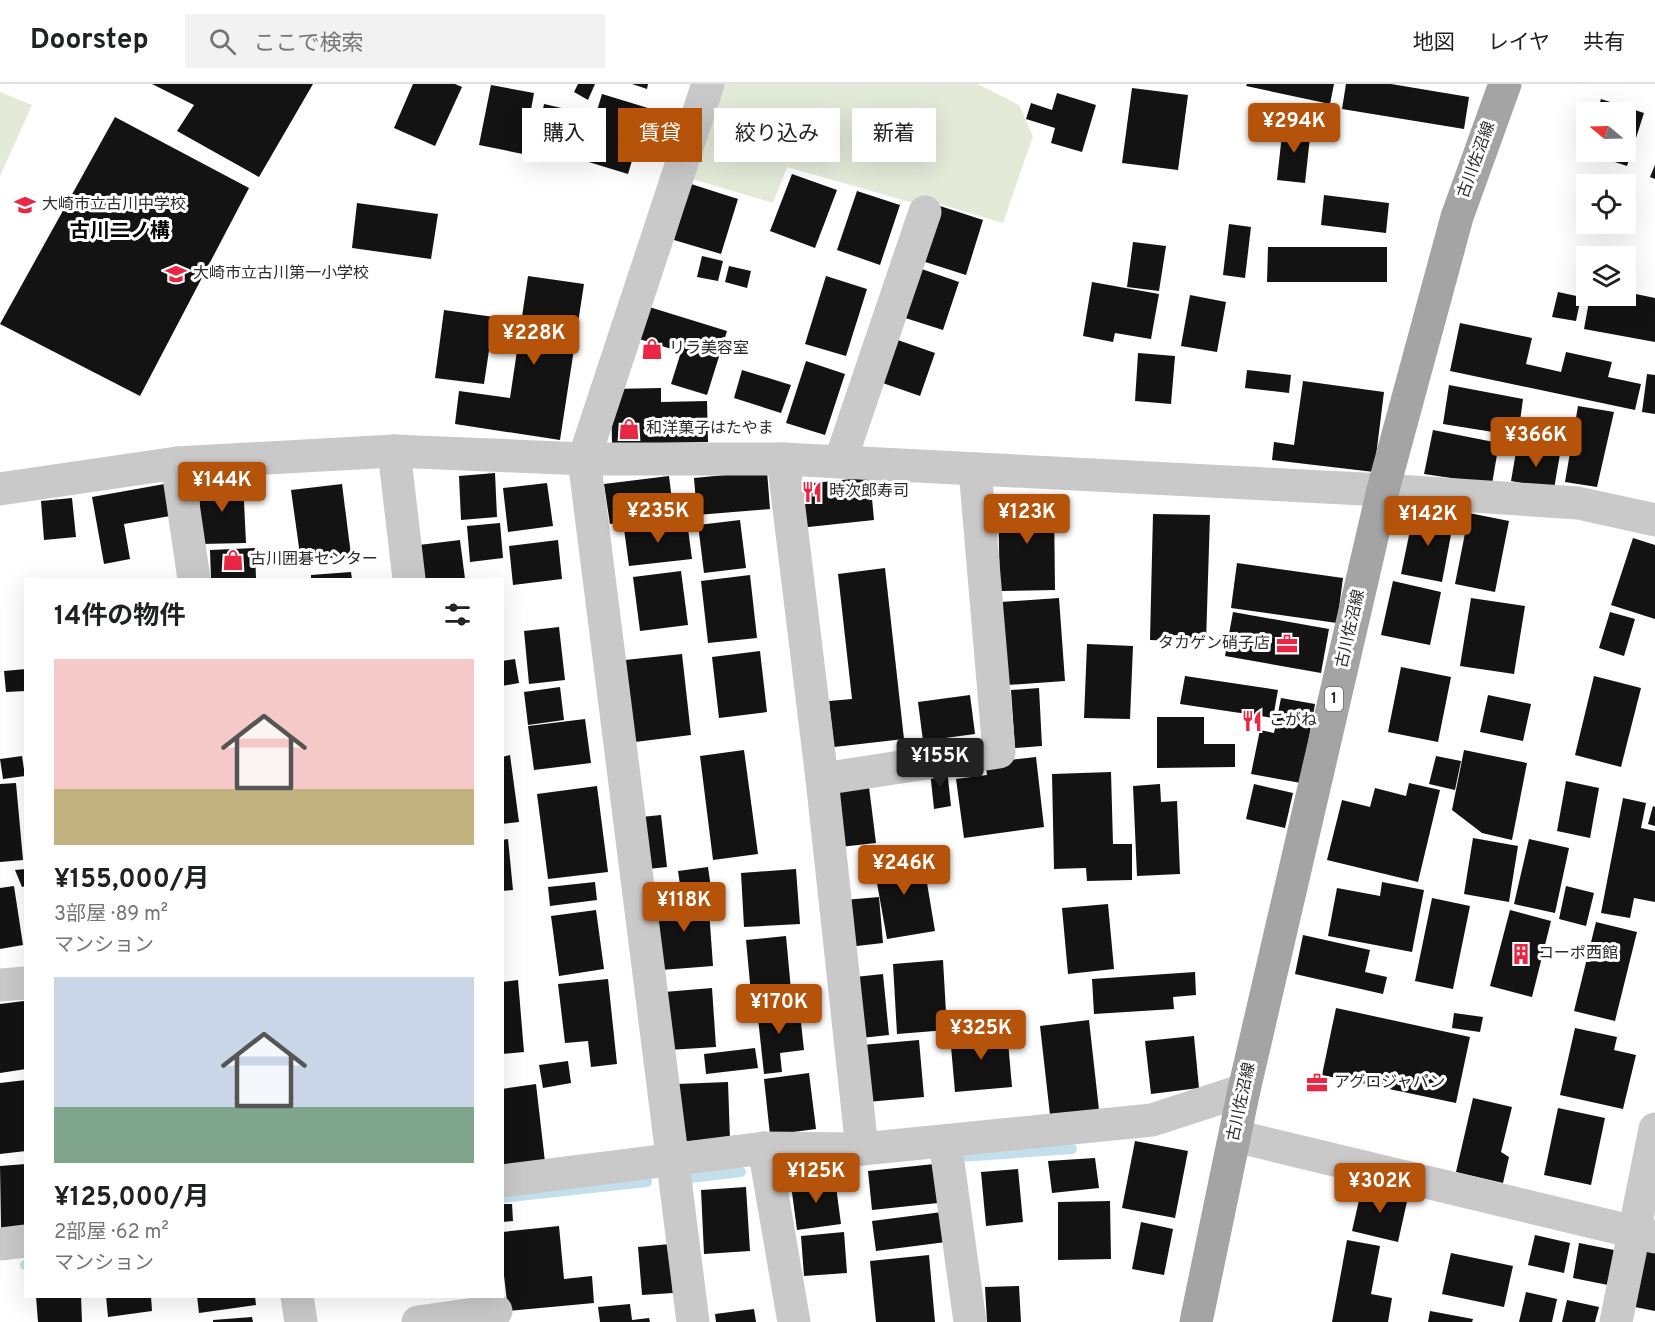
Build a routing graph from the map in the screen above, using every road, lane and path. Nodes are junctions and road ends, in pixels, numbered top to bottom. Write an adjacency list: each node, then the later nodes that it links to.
1 (708, 84): 5 (street)
2 (1505, 84): 11 (main road, 古川佐沼線 / 1)
3 (925, 212): 7 (street)
4 (393, 451): 5 (street); 8 (street); 14 (street)
5 (584, 459): 6 (street); 24 (street)
6 (783, 459): 7 (street); 15 (street)
7 (840, 462): 9 (street)
8 (177, 463): 10 (street); 13 (street)
9 (975, 468): 11 (street); 15 (street)
10 (0, 489)
11 (1383, 490): 12 (street); 18 (main road, 古川佐沼線 / 1)
12 (1655, 520)
13 (194, 578)
14 (409, 578)
15 (822, 779): 23 (street)
16 (24, 983): 17 (street)
17 (0, 986)
18 (1244, 1090): 20 (main road, 古川佐沼線 / 1); 21 (street)
19 (1655, 1129): 26 (street)
20 (1235, 1136): 26 (street); 36 (main road, 古川佐沼線 / 1)
21 (945, 1141): 23 (street); 35 (street)
22 (764, 1148): 23 (street); 24 (street); 34 (street)
23 (862, 1149)
24 (672, 1160): 25 (street); 33 (street)
25 (504, 1181)
26 (1645, 1234): 37 (street)
27 (24, 1241): 28 (street)
28 (0, 1245)
29 (297, 1298): 31 (street)
30 (496, 1310): 32 (street)
31 (301, 1322)
32 (418, 1322)
33 (693, 1322)
34 (794, 1322)
35 (970, 1322)
36 (1196, 1322)
37 (1616, 1322)

